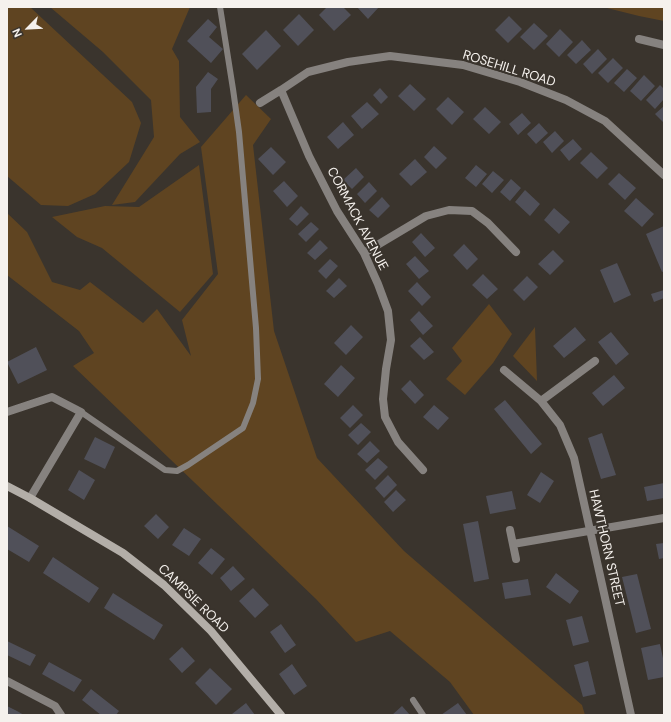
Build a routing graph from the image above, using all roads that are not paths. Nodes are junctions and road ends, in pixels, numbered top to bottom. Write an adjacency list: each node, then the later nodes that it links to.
1 (220, 7): 13 (lane)
2 (639, 40): 3 (street)
3 (664, 45)
4 (281, 90): 5 (street, ROSEHILL ROAD); 6 (street, ROSEHILL ROAD); 8 (street, CORMACK AVENUE)
5 (260, 103)
6 (664, 175)
7 (516, 252): 8 (street)
8 (364, 253): 14 (street, CORMACK AVENUE)
9 (595, 360): 11 (street)
10 (504, 370): 11 (street, HAWTHORN STREET)
11 (541, 401): 19 (street, HAWTHORN STREET)
12 (7, 412): 13 (street)
13 (81, 412): 16 (street)
14 (423, 470)
15 (7, 486): 16 (main road, CAMPSIE ROAD)
16 (30, 498): 26 (main road, CAMPSIE ROAD)
17 (664, 518): 19 (street)
18 (510, 530): 20 (street)
19 (591, 531): 20 (street); 24 (street, HAWTHORN STREET)
20 (513, 544): 21 (street)
21 (516, 559)
22 (7, 681): 25 (street)
23 (412, 700): 27 (lane)
24 (630, 711)
25 (61, 715)
26 (281, 715)
27 (423, 715)

